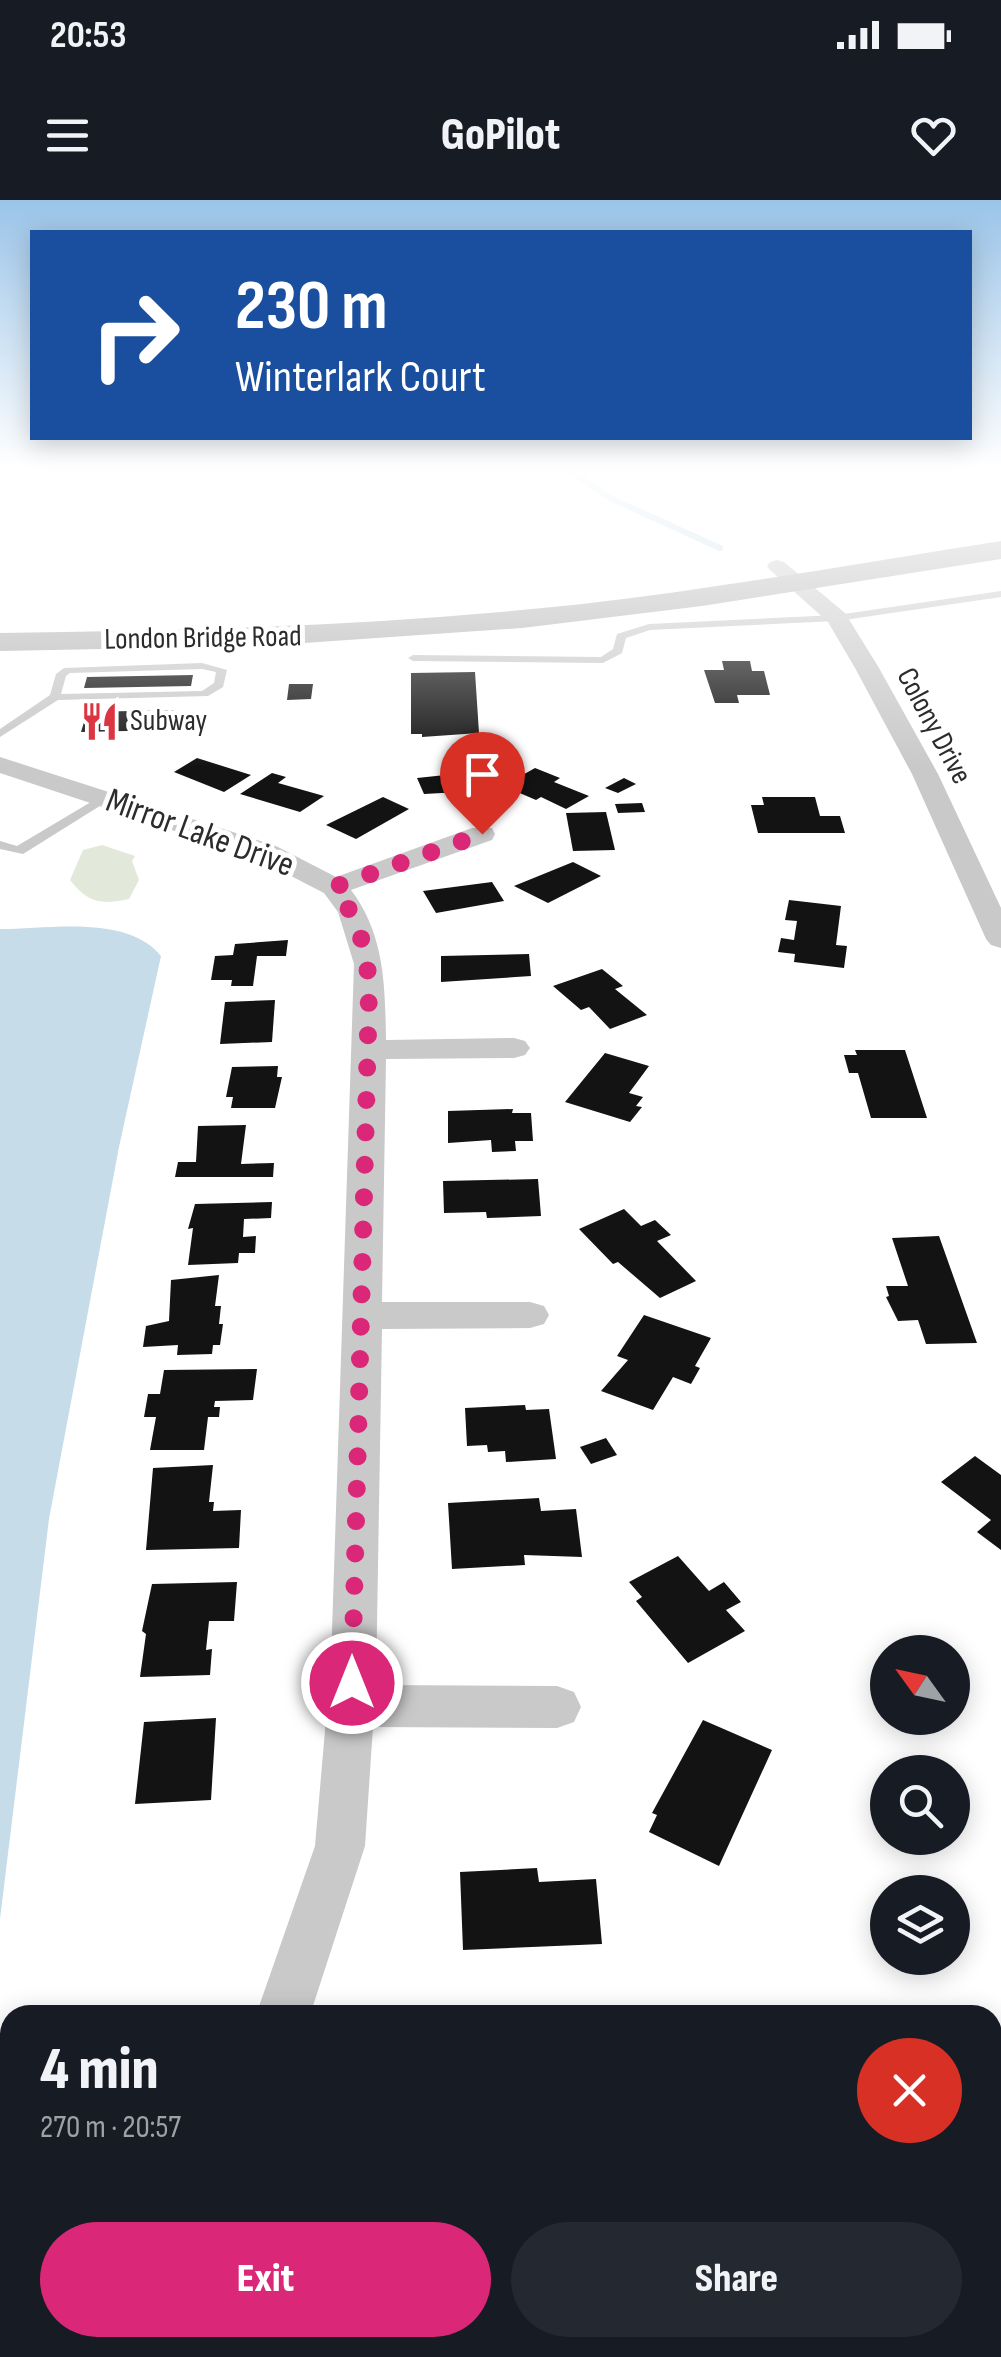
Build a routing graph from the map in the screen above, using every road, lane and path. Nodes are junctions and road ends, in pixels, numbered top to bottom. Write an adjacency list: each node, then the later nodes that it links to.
1 (824, 566): 3 (main road, London Bridge Road)
2 (855, 566): 3 (main road, London Bridge Road)
3 (786, 573): 5 (street, Colony Drive); 6 (main road, London Bridge Road); 9 (main road, London Bridge Road)
4 (1001, 594): 5 (lane)
5 (837, 618): 8 (lane); 17 (street, Colony Drive)
6 (0, 624)
7 (0, 642): 9 (main road, London Bridge Road)
8 (413, 658)
9 (142, 674): 9 (lane); 10 (lane); 10 (lane)
10 (55, 698): 11 (lane)
11 (0, 734)
12 (0, 764): 13 (street, Mirror Lake Drive)
13 (105, 799): 15 (lane); 16 (street, Mirror Lake Drive)
14 (482, 834): 16 (street)
15 (0, 845)
16 (334, 887): 19 (street, Mirror Lake Drive)
17 (1001, 939)
18 (514, 1048): 19 (street)
19 (370, 1050): 21 (street, Mirror Lake Drive)
20 (530, 1314): 21 (street)
21 (364, 1316): 22 (street, Mirror Lake Drive)
22 (351, 1706): 23 (street); 24 (street, Mirror Lake Drive)
23 (557, 1708)
24 (286, 2005)

